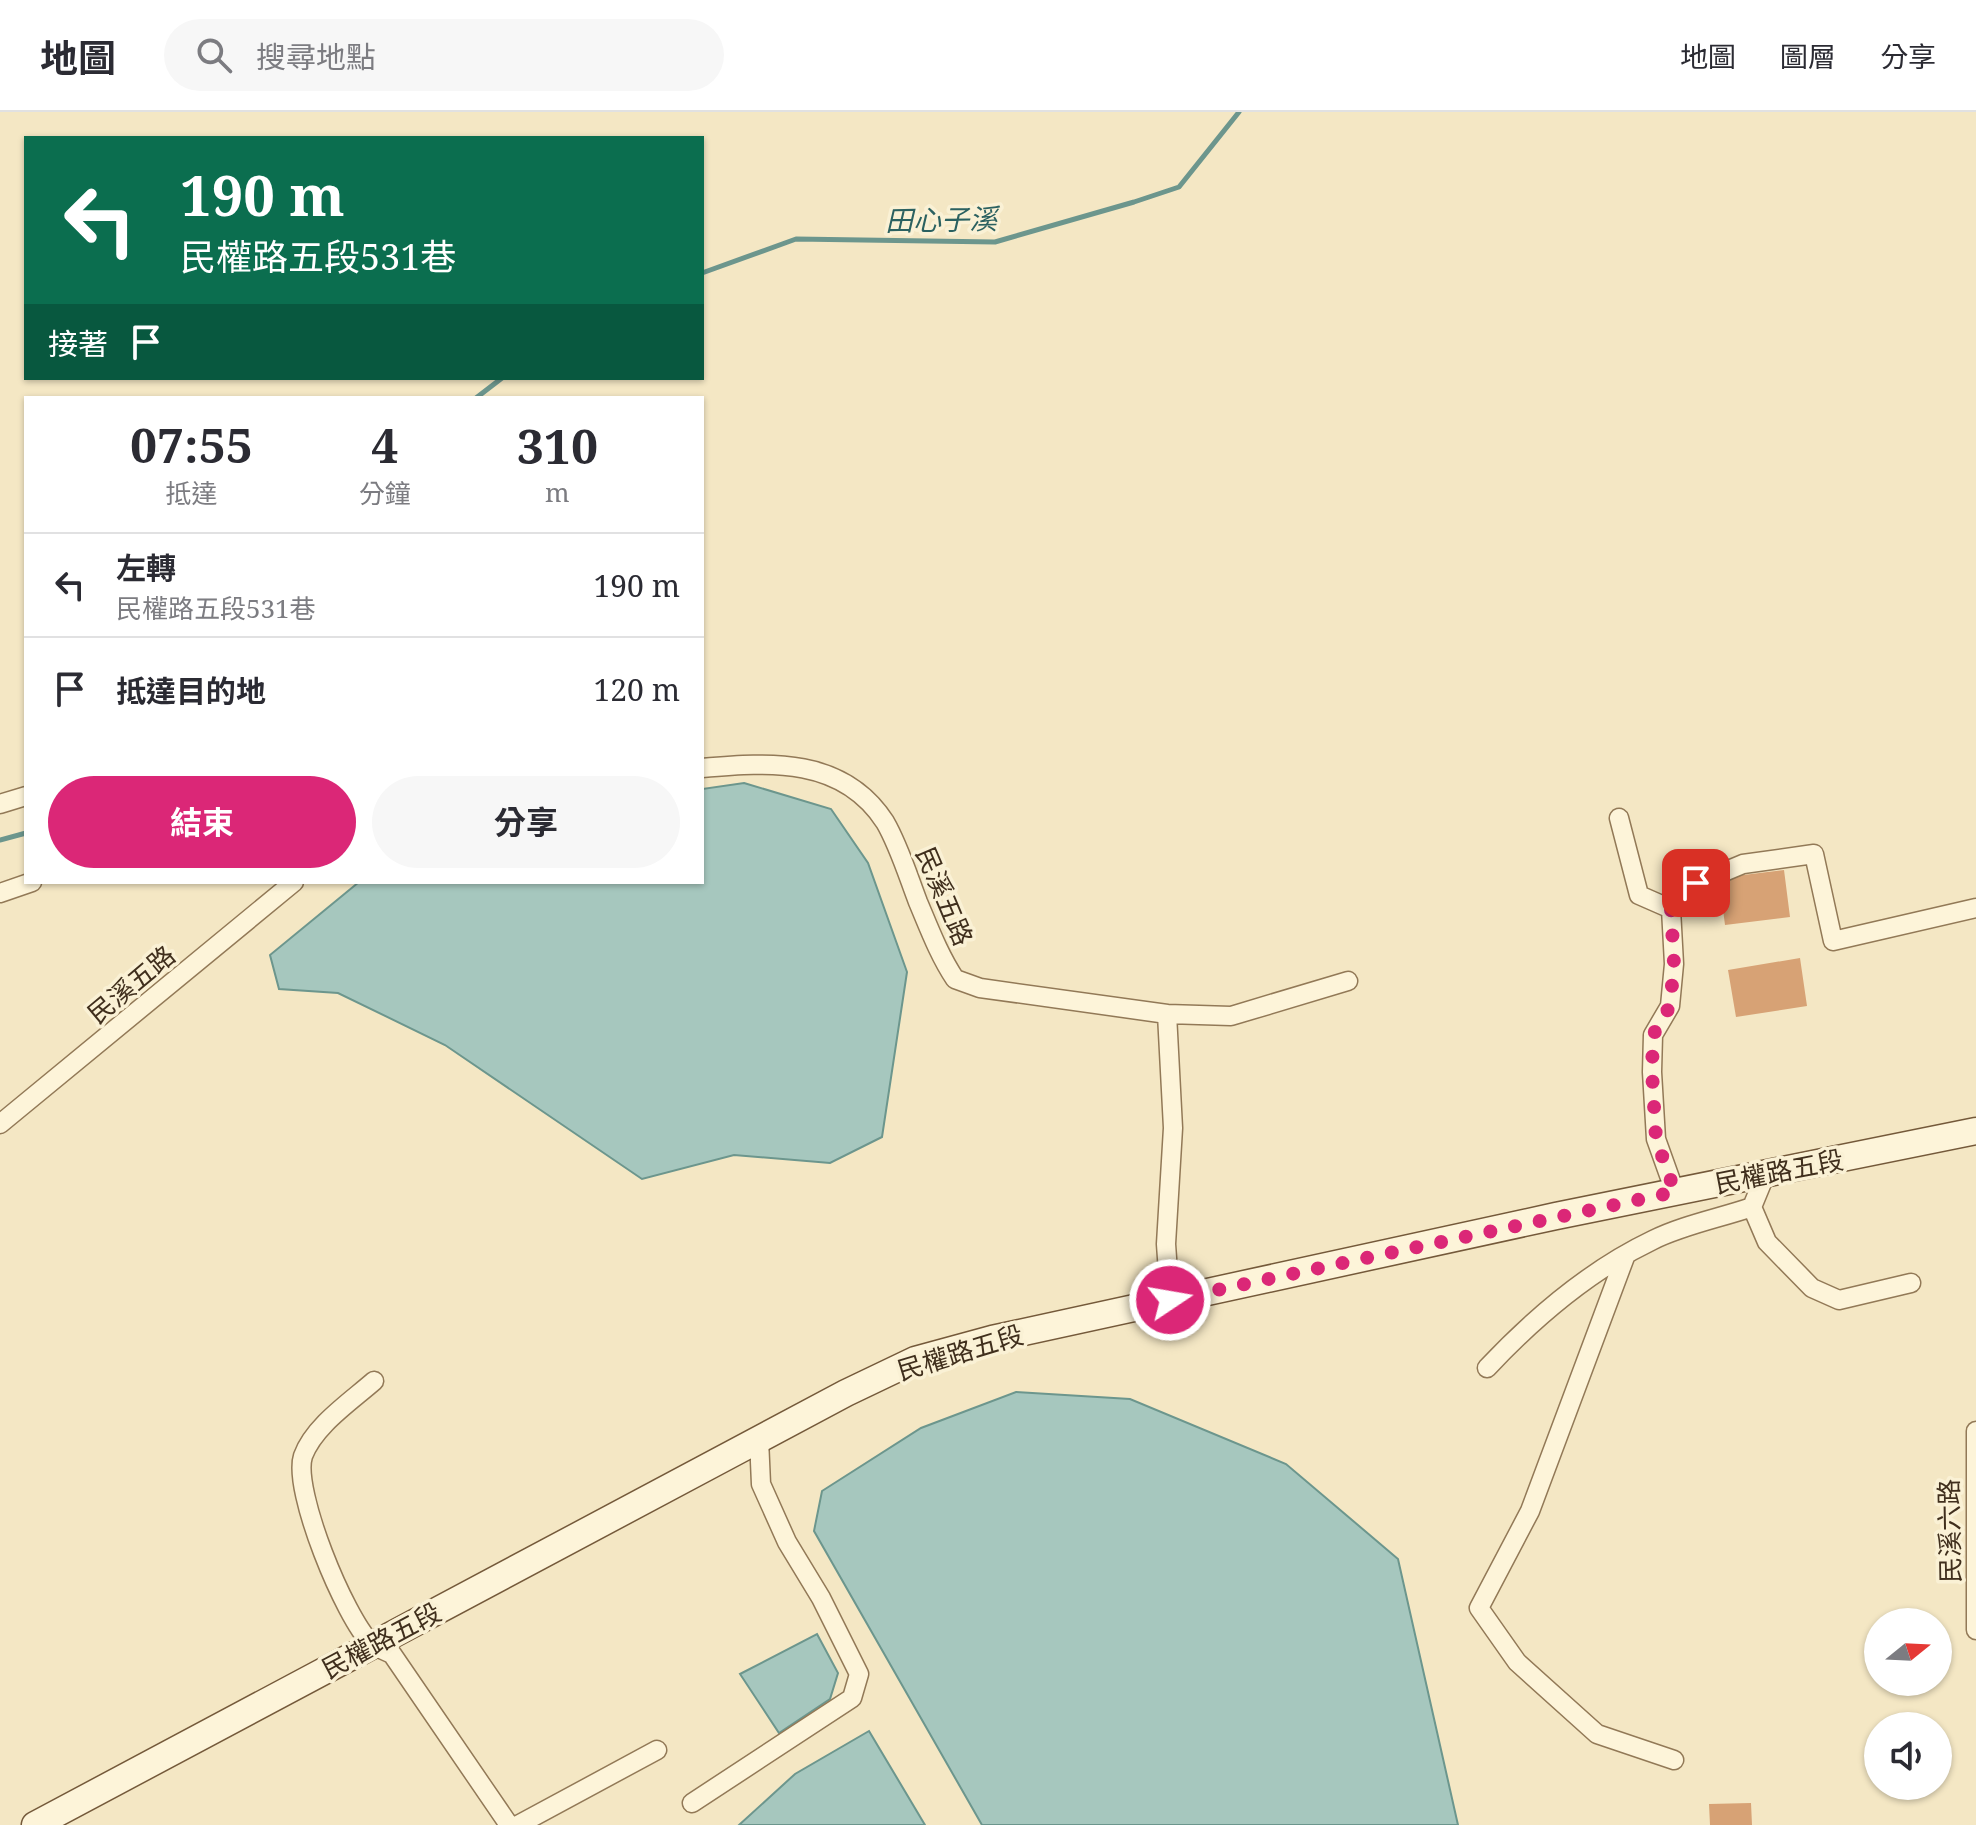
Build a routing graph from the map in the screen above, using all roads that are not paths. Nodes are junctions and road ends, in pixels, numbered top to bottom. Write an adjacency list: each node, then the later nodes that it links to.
1 (704, 768): 11 (street, 民溪五路)
2 (24, 797): 3 (street)
3 (0, 804)
4 (1619, 818): 9 (street)
5 (26, 884): 7 (street)
6 (292, 884): 12 (street, 民溪五路)
7 (0, 893)
8 (1976, 908): 9 (street)
9 (1671, 909): 15 (street)
10 (1348, 981): 11 (street, 民溪五路)
11 (1167, 1014): 19 (street)
12 (0, 1124)
13 (1976, 1131): 14 (street, 民權路五段)
14 (1766, 1173): 15 (street, 民權路五段); 16 (street)
15 (1675, 1192): 19 (street, 民權路五段)
16 (1752, 1207): 17 (street); 18 (street)
17 (1625, 1257): 20 (street); 27 (street)
18 (1911, 1283)
19 (1170, 1300): 23 (street, 民權路五段)
20 (1487, 1368)
21 (374, 1381): 25 (street)
22 (1976, 1431): 24 (street, 民溪六路)
23 (759, 1439): 25 (street, 民權路五段); 28 (street)
24 (1976, 1630)
25 (372, 1644): 29 (street, 民權路五段); 30 (street)
26 (657, 1750): 31 (street)
27 (1674, 1760)
28 (692, 1803)
29 (35, 1825)
30 (509, 1825)
31 (518, 1825)

